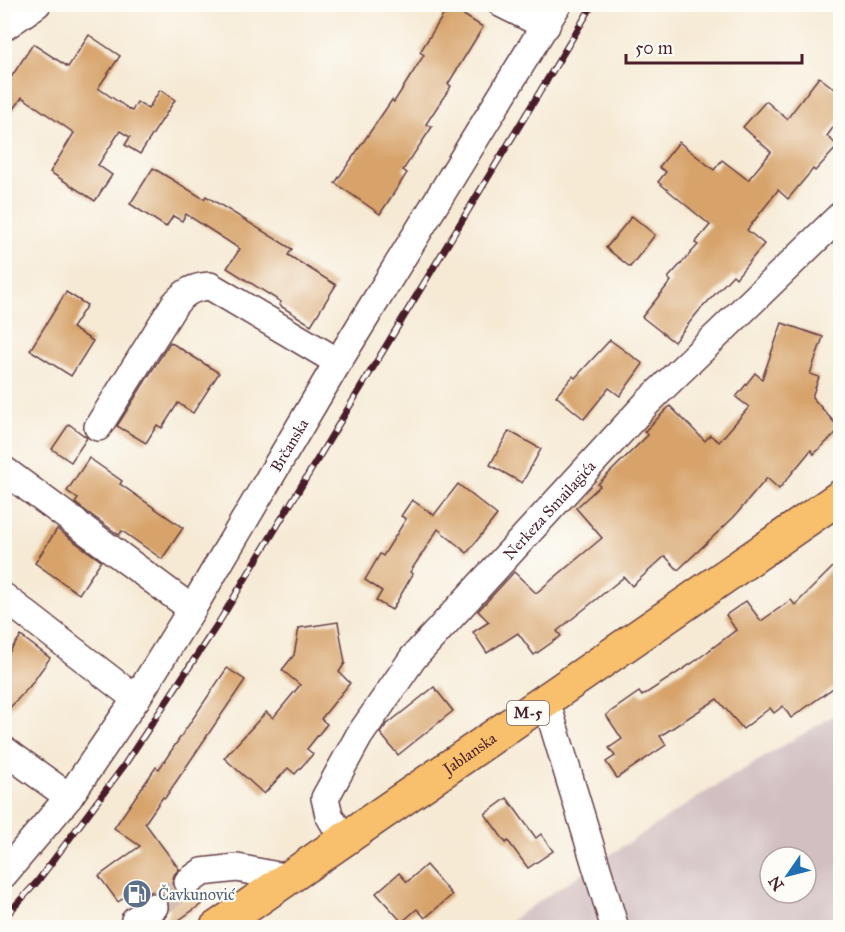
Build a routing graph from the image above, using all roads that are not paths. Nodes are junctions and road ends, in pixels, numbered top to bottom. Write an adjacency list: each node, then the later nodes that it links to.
1 (37, 4): 4 (street)
2 (502, 4): 3 (street)
3 (552, 15): 6 (street, Brčanska)
4 (4, 27)
5 (840, 216): 16 (street, Nerkeza Smailagića)
6 (338, 362): 7 (street); 11 (street, Brčanska)
7 (98, 427)
8 (4, 470): 11 (street)
9 (840, 497): 13 (main road, Jablanska / M-5)
10 (4, 597): 12 (street)
11 (192, 609): 12 (street, Brčanska)
12 (136, 699): 15 (street, Brčanska)
13 (546, 700): 16 (main road, Jablanska / M-5); 23 (street)
14 (4, 750): 15 (street)
15 (69, 797): 17 (street, Brčanska)
16 (343, 838): 18 (main road, Jablanska / M-5)
17 (7, 865)
18 (288, 878): 19 (street); 22 (main road, Jablanska / M-5)
19 (188, 882)
20 (154, 907): 21 (street)
21 (133, 927)
22 (216, 927)
23 (615, 927)

